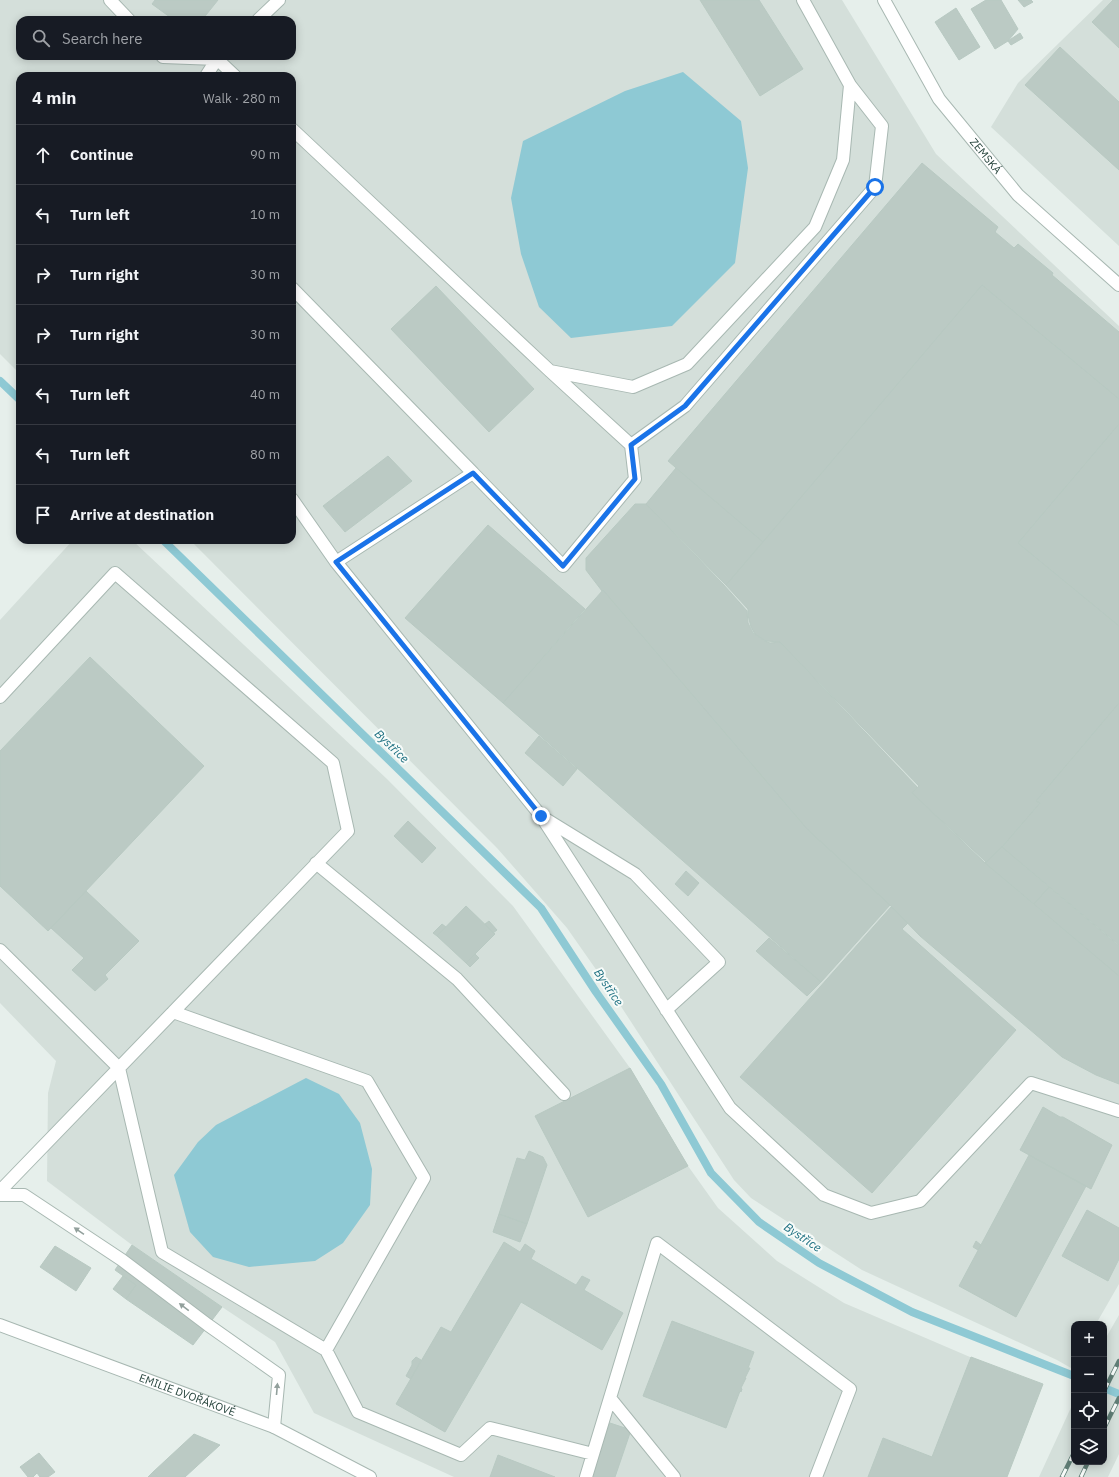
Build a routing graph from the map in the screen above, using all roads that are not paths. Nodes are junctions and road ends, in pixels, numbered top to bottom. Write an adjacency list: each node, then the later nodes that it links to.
1 (110, 0): 5 (street)
2 (279, 0): 6 (street)
3 (803, 0): 11 (street)
4 (884, 0): 13 (street, ZEMSKÁ)
5 (125, 16)
6 (262, 16)
7 (216, 60): 9 (street)
8 (221, 60): 10 (street)
9 (209, 72)
10 (231, 72)
11 (850, 85): 15 (street); 16 (street)
12 (296, 133): 15 (street)
13 (1119, 285)
14 (296, 292): 17 (street)
15 (550, 371): 16 (street)
16 (631, 445): 17 (street)
17 (473, 473): 19 (street)
18 (296, 505): 19 (street)
19 (336, 562): 21 (street)
20 (0, 697): 22 (street)
21 (541, 816): 24 (street); 24 (street)
22 (316, 863): 25 (street); 27 (street)
23 (0, 950): 26 (street)
24 (666, 1010): 28 (street)
25 (173, 1012): 26 (street); 32 (street)
26 (119, 1068): 29 (street); 32 (street)
27 (564, 1094)
28 (1119, 1111)
29 (0, 1191)
30 (0, 1195): 34 (street, one-way to 30)
31 (0, 1325): 34 (street, EMILIE DVOŘÁKOVÉ)
32 (326, 1350): 35 (street)
33 (610, 1398): 35 (street); 38 (street); 39 (street)
34 (274, 1428): 36 (street, EMILIE DVOŘÁKOVÉ)
35 (593, 1454): 37 (street)
36 (370, 1477)
37 (586, 1477)
38 (674, 1477)
39 (816, 1477)

